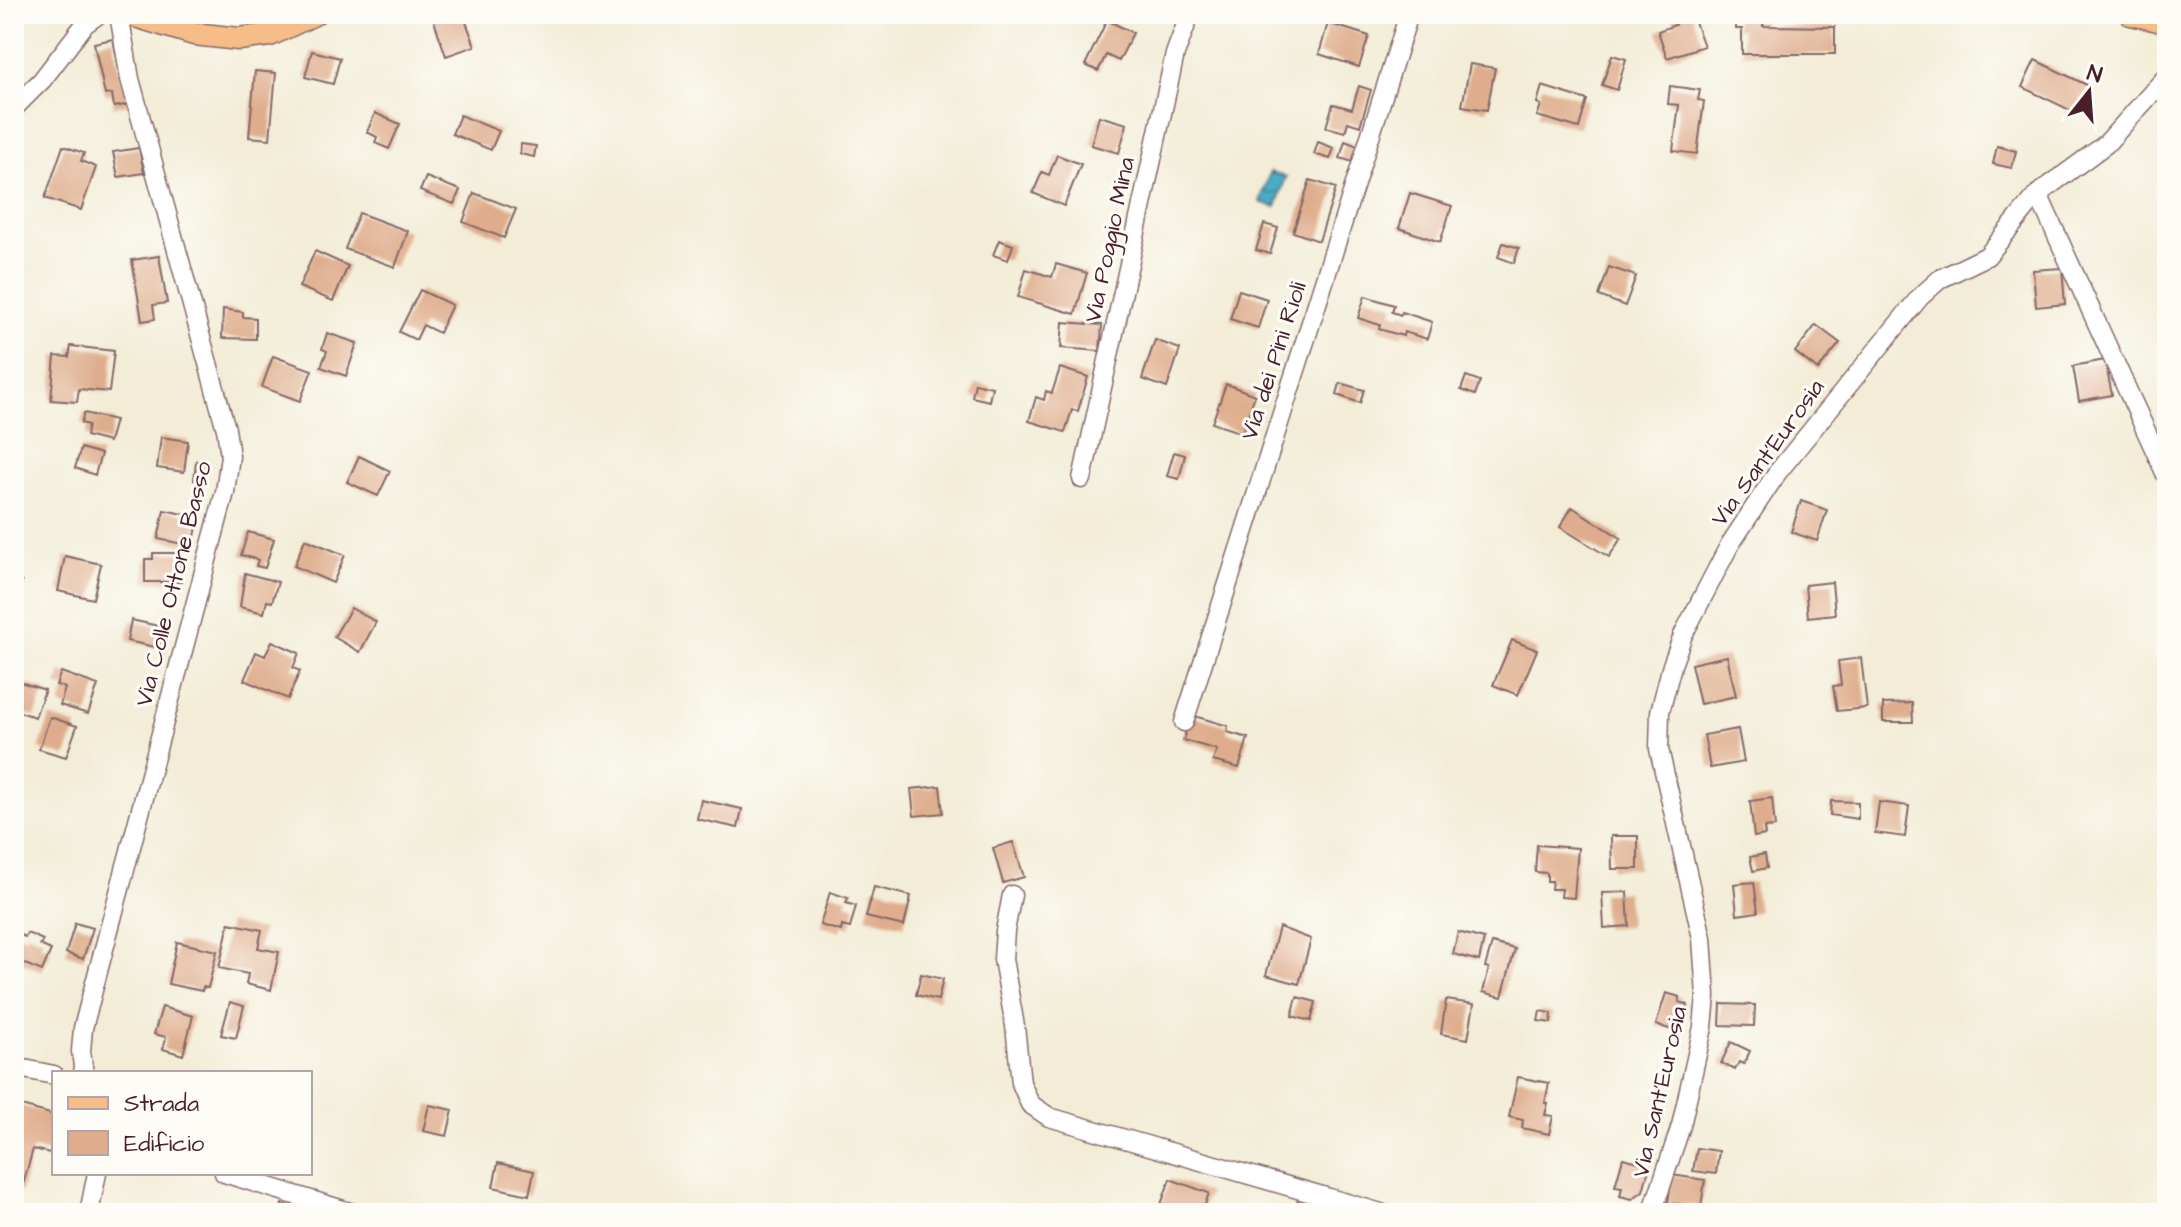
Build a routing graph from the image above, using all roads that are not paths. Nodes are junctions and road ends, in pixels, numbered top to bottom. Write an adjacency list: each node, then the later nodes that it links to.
1 (99, 14): 11 (street)
2 (119, 14): 18 (street, Via Colle Ottone Basso)
3 (129, 14): 8 (main road)
4 (314, 14): 8 (main road)
5 (1190, 14): 14 (street, Via Poggio Mina)
6 (1409, 14): 15 (street, Via dei Pini Rioli)
7 (2131, 14): 9 (main road)
8 (166, 20)
9 (2167, 22)
10 (2167, 76): 12 (street, Via Sant'Eurosia)
11 (14, 108)
12 (2038, 194): 13 (street); 25 (street, Via Sant'Eurosia)
13 (2167, 477)
14 (1082, 479)
15 (1184, 722)
16 (1012, 895): 24 (street)
17 (14, 1067): 19 (street)
18 (84, 1071)
19 (52, 1075)
20 (97, 1175): 22 (street)
21 (230, 1175): 23 (street)
22 (89, 1213)
23 (353, 1213)
24 (1381, 1213)
25 (1654, 1213)

